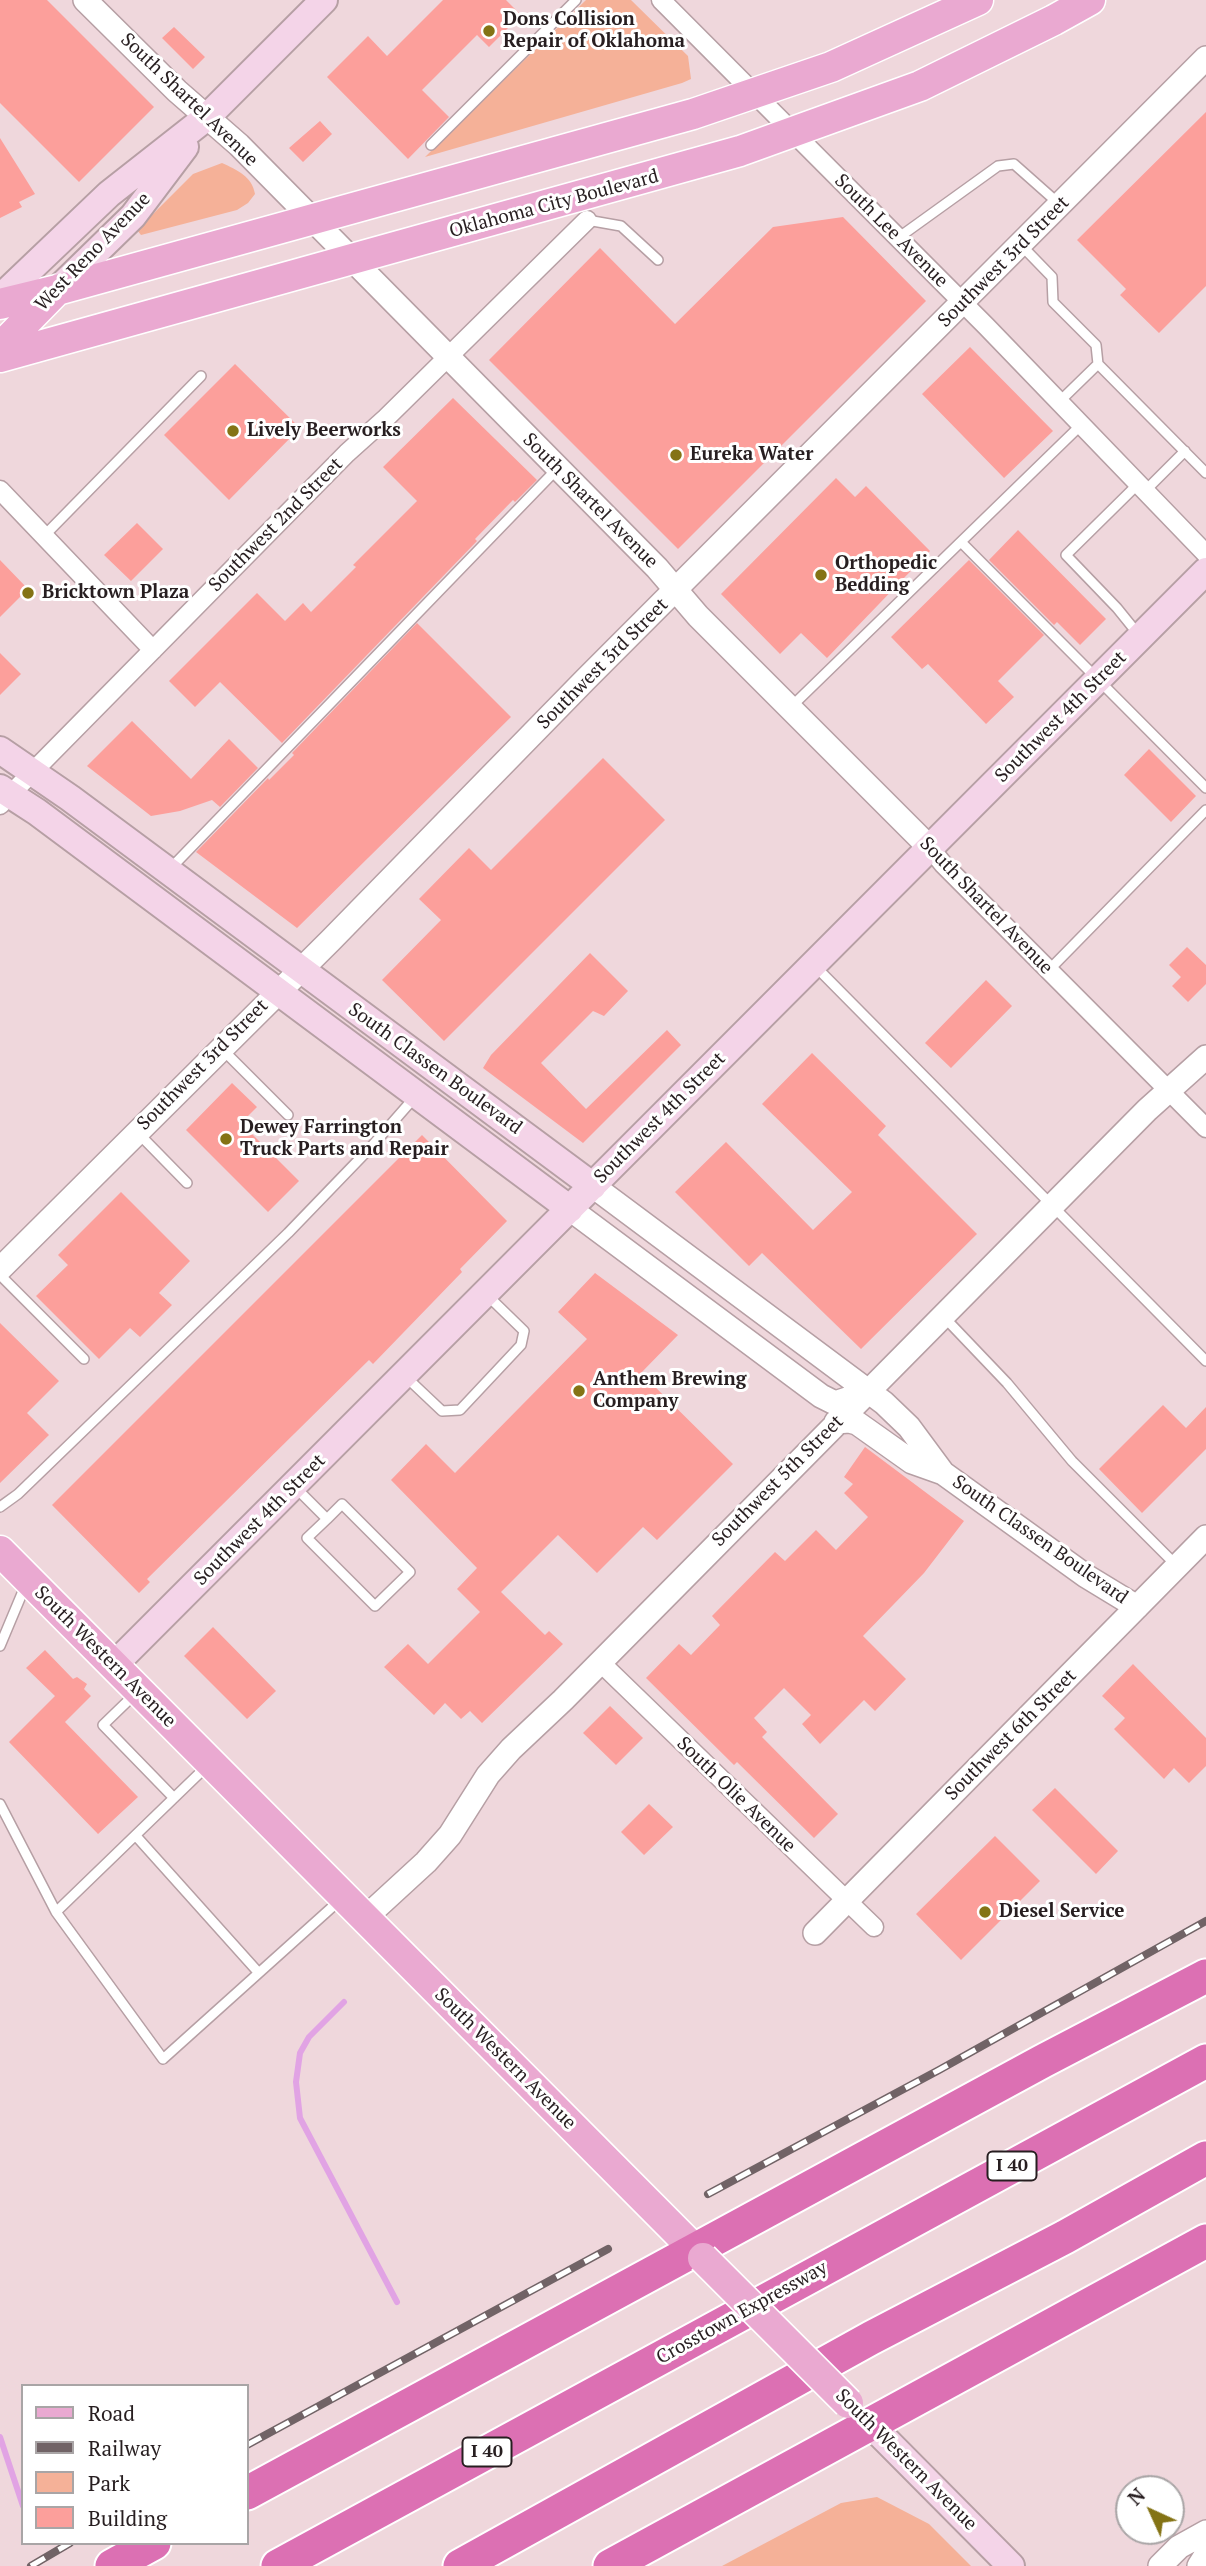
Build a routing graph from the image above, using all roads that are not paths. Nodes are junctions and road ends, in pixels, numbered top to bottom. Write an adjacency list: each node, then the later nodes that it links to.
1 (85, 0): 9 (street, South Shartel Avenue)
2 (324, 0): 9 (main road, West Reno Avenue)
3 (576, 0): 11 (lane)
4 (662, 0): 8 (street, South Lee Avenue)
5 (978, 0): 8 (main road)
6 (1090, 0): 10 (main road, Oklahoma City Boulevard)
7 (1206, 58): 12 (street, Southwest 3rd Street)
8 (755, 93): 10 (street, South Lee Avenue); 13 (main road)
9 (207, 117): 13 (street, South Shartel Avenue); 19 (main road, West Reno Avenue); 20 (main road, West Reno Avenue)
10 (792, 131): 15 (street, South Lee Avenue); 17 (main road, Oklahoma City Boulevard)
11 (430, 145)
12 (1060, 205): 15 (lane); 16 (street, Southwest 3rd Street)
13 (310, 219): 17 (street, South Shartel Avenue); 19 (main road)
14 (587, 220): 18 (lane); 25 (street, Southwest 2nd Street)
15 (898, 238): 21 (street, South Lee Avenue)
16 (1021, 244): 21 (street, Southwest 3rd Street); 26 (lane)
17 (350, 259): 24 (main road, Oklahoma City Boulevard); 25 (street, South Shartel Avenue)
18 (658, 260)
19 (57, 290): 22 (main road); 23 (main road, West Reno Avenue)
20 (0, 298)
21 (963, 303): 28 (street, South Lee Avenue); 39 (street, Southwest 3rd Street)
22 (0, 304)
23 (0, 348)
24 (0, 356)
25 (446, 357): 31 (street, South Shartel Avenue); 41 (street, Southwest 2nd Street)
26 (1098, 364): 28 (lane); 30 (lane)
27 (201, 376): 35 (lane)
28 (1059, 402): 29 (street, South Lee Avenue)
29 (1081, 425): 33 (street, South Lee Avenue); 36 (lane)
30 (1185, 452): 32 (lane); 33 (lane)
31 (558, 468): 39 (street, South Shartel Avenue); 50 (lane)
32 (1206, 473)
33 (1142, 487): 37 (street, South Lee Avenue); 40 (lane)
34 (0, 491): 35 (street)
35 (44, 536): 41 (street)
36 (961, 542): 42 (lane); 43 (lane)
37 (1206, 554)
38 (1206, 571): 40 (main road, Southwest 4th Street)
39 (676, 591): 43 (street, South Shartel Avenue); 52 (street, Southwest 3rd Street)
40 (1140, 636): 42 (main road, Southwest 4th Street)
41 (153, 650): 45 (street, Southwest 2nd Street)
42 (1098, 679): 46 (lane); 49 (main road, Southwest 4th Street)
43 (790, 708): 49 (street, South Shartel Avenue)
44 (0, 750): 45 (main road, South Classen Boulevard)
45 (33, 772): 47 (street, Southwest 2nd Street); 50 (main road, South Classen Boulevard)
46 (1206, 788)
47 (3, 796): 54 (main road, South Classen Boulevard)
48 (1206, 810): 53 (lane)
49 (931, 849): 51 (main road, Southwest 4th Street); 53 (street, South Shartel Avenue)
50 (168, 871): 52 (main road, South Classen Boulevard)
51 (814, 965): 63 (main road, Southwest 4th Street); 64 (lane)
52 (300, 969): 54 (street, Southwest 3rd Street); 63 (main road, South Classen Boulevard)
53 (1049, 970): 57 (street, South Shartel Avenue)
54 (276, 992): 55 (street, Southwest 3rd Street); 58 (main road, South Classen Boulevard)
55 (220, 1048): 59 (lane); 61 (street, Southwest 3rd Street)
56 (1206, 1057): 57 (street, Southwest 5th Street)
57 (1169, 1091): 60 (street, South Shartel Avenue); 64 (street, Southwest 5th Street)
58 (417, 1095): 65 (main road, South Classen Boulevard); 77 (lane)
59 (288, 1115)
60 (1206, 1128)
61 (137, 1132): 62 (lane); 66 (street, Southwest 3rd Street)
62 (187, 1183)
63 (593, 1186): 65 (main road, Southwest 4th Street); 73 (street, South Classen Boulevard)
64 (1051, 1207): 69 (street, Southwest 5th Street); 71 (lane)
65 (570, 1209): 68 (main road, Southwest 4th Street); 73 (street, South Classen Boulevard)
66 (0, 1269)
67 (0, 1275): 70 (lane)
68 (485, 1294): 72 (main road, Southwest 4th Street); 72 (lane)
69 (943, 1315): 73 (street, Southwest 5th Street); 81 (lane)
70 (83, 1359)
71 (1206, 1362)
72 (404, 1375): 76 (main road, Southwest 4th Street)
73 (868, 1391): 74 (street, Southwest 5th Street); 75 (street, South Classen Boulevard)
74 (836, 1423): 75 (street, South Classen Boulevard); 87 (street, Southwest 5th Street)
75 (943, 1473): 83 (street, South Classen Boulevard)
76 (293, 1486): 78 (lane); 88 (main road, Southwest 4th Street)
77 (0, 1507)
78 (327, 1519): 78 (lane)
79 (1206, 1537): 81 (street, Southwest 6th Street)
80 (0, 1551): 82 (main road, South Western Avenue)
81 (1177, 1567): 83 (street, Southwest 6th Street)
82 (28, 1579): 85 (lane); 88 (main road, South Western Avenue)
83 (1137, 1607): 95 (street, Southwest 6th Street)
84 (0, 1621): 85 (lane)
85 (8, 1629): 86 (lane)
86 (0, 1647)
87 (599, 1661): 95 (street, South Olie Avenue); 97 (street, Southwest 5th Street)
88 (114, 1665): 89 (main road, South Western Avenue)
89 (139, 1691): 90 (main road, South Western Avenue); 91 (lane)
90 (210, 1762): 91 (lane); 94 (main road, South Western Avenue)
91 (174, 1798): 93 (lane)
92 (0, 1804): 96 (lane)
93 (136, 1836): 96 (lane); 100 (lane)
94 (344, 1896): 97 (main road, South Western Avenue); 100 (lane)
95 (846, 1902): 98 (street, South Olie Avenue); 99 (street, Southwest 6th Street)
96 (56, 1912): 100 (lane)
97 (365, 1918): 105 (main road, South Western Avenue)
98 (874, 1927)
99 (815, 1933)
100 (258, 1972)
101 (1206, 1976): 105 (highway)
102 (1206, 2061): 112 (highway, Crosstown Expressway / I 40)
103 (1206, 2158): 113 (highway)
104 (1206, 2241): 106 (highway)
105 (699, 2253): 106 (main road, South Western Avenue, bridge); 107 (highway)
106 (859, 2414): 114 (highway); 115 (main road, South Western Avenue)
107 (248, 2492)
108 (1206, 2532): 116 (street)
109 (150, 2545): 111 (highway)
110 (1206, 2555): 117 (street)
111 (112, 2566)
112 (278, 2566)
113 (460, 2566)
114 (610, 2566)
115 (1011, 2566)
116 (1160, 2566)
117 (1199, 2566)

